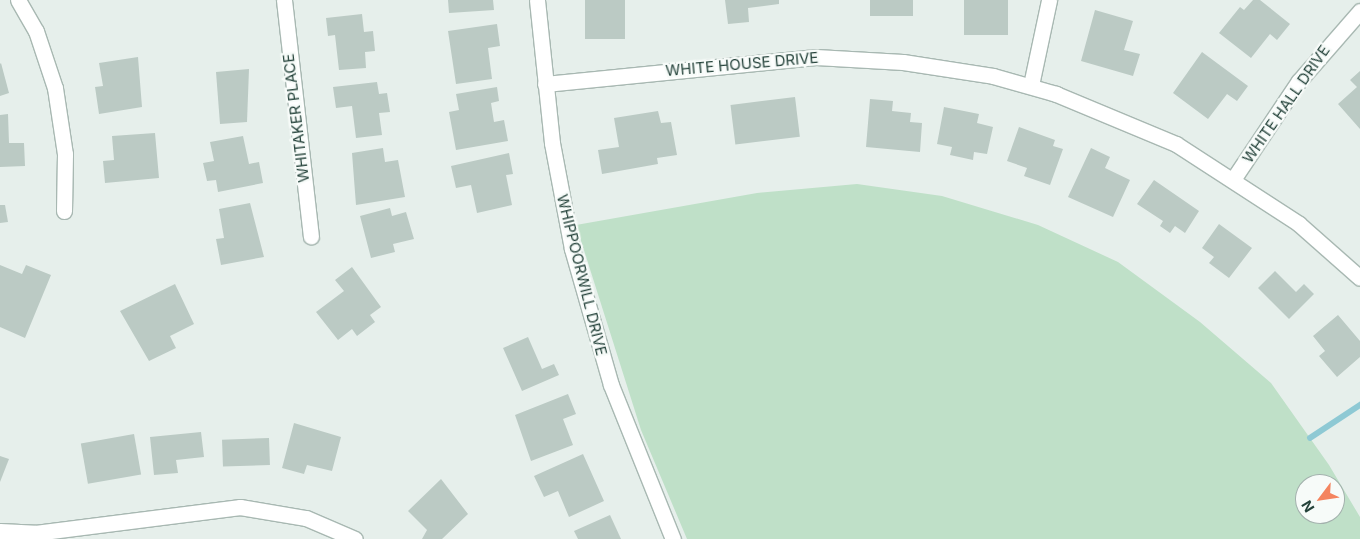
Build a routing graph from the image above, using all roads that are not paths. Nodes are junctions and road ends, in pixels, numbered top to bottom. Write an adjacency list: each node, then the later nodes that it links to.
1 (18, 0): 9 (street)
2 (284, 0): 10 (street, WHITAKER PLACE)
3 (537, 0): 6 (street, WHIPPOORWILL DRIVE)
4 (1049, 0): 7 (street)
5 (1360, 11): 8 (street, WHITE HALL DRIVE)
6 (545, 84): 7 (street, WHITE HOUSE DRIVE); 14 (street, WHIPPOORWILL DRIVE)
7 (1030, 86): 8 (street, WHITE HOUSE DRIVE)
8 (1234, 178): 11 (street, WHITE HOUSE DRIVE)
9 (64, 211)
10 (311, 236)
11 (1360, 278)
12 (0, 532): 13 (street)
13 (355, 539)
14 (673, 539)

